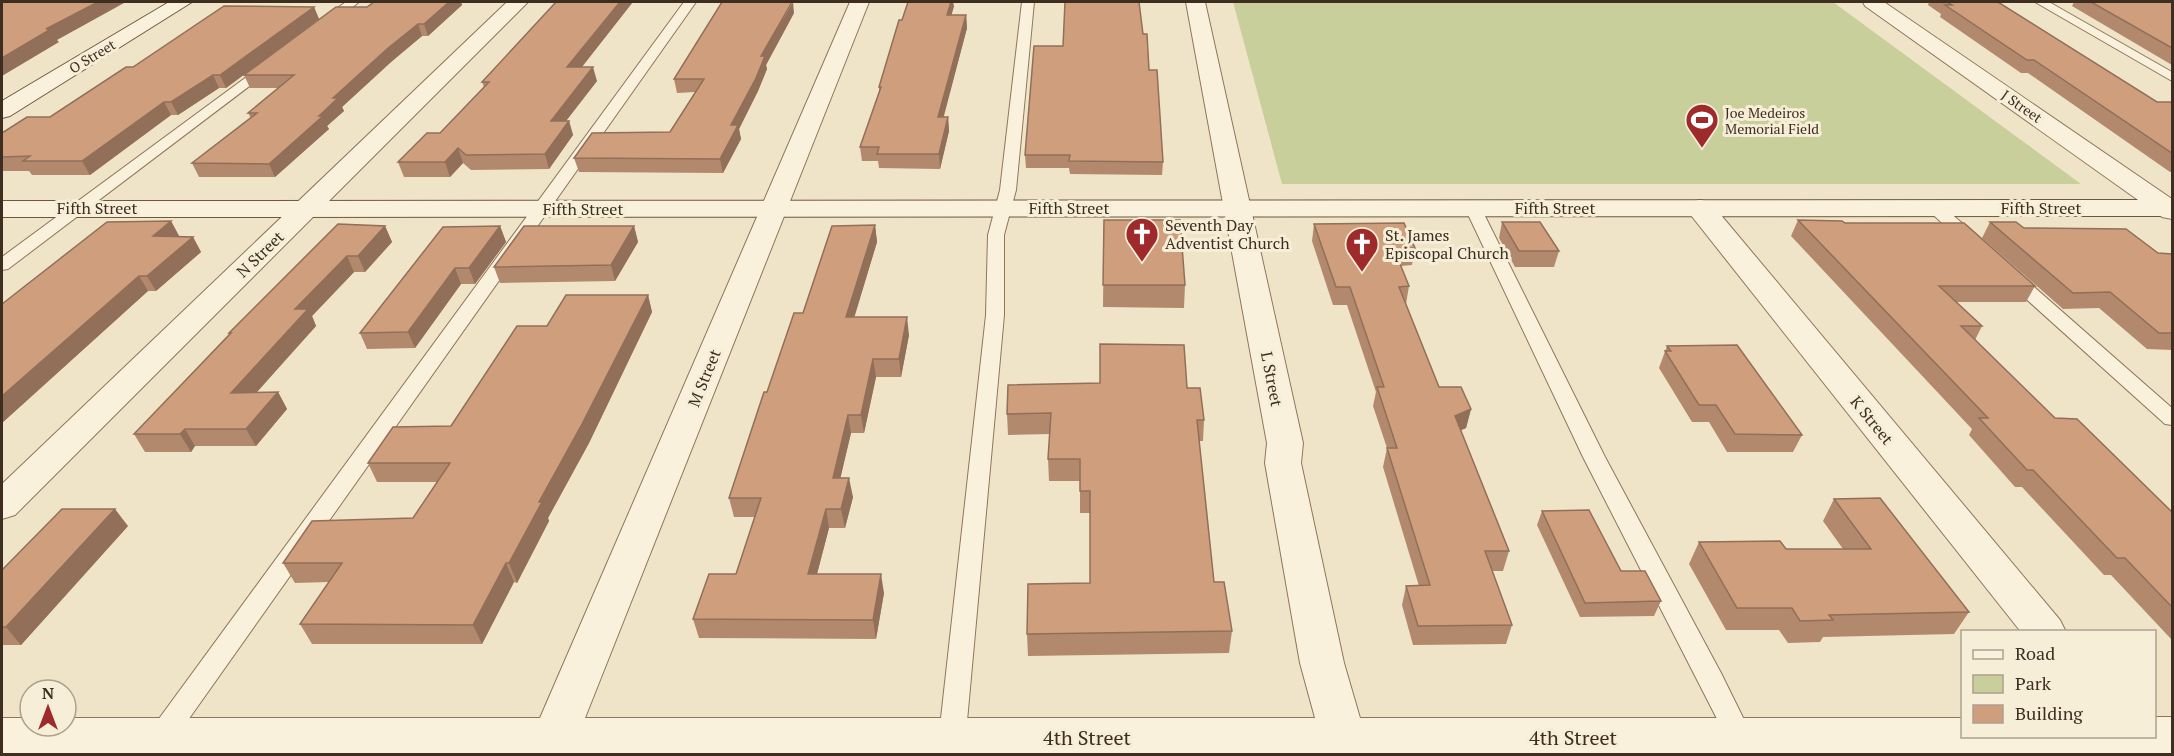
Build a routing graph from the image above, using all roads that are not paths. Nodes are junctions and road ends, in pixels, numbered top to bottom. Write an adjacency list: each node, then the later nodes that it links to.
1 (182, 2): 13 (street, O Street)
2 (353, 2): 10 (lane)
3 (518, 2): 14 (street, N Street)
4 (690, 2): 22 (lane)
5 (859, 2): 23 (street, M Street)
6 (1028, 2): 15 (lane)
7 (1196, 2): 16 (street, L Street)
8 (1872, 2): 24 (street, J Street)
9 (2041, 2): 12 (lane)
10 (315, 30)
11 (277, 59): 21 (lane)
12 (2172, 77)
13 (2, 111)
14 (308, 208): 21 (street, Fifth Street); 22 (street, Fifth Street); 27 (street, N Street)
15 (1003, 208): 16 (street, Fifth Street); 23 (street, Fifth Street); 36 (lane)
16 (1238, 208): 17 (street, Fifth Street); 37 (street, L Street)
17 (1473, 208): 18 (street, Fifth Street); 38 (lane)
18 (1700, 208): 19 (street, Fifth Street); 28 (street, K Street)
19 (1935, 208): 24 (street, Fifth Street); 26 (lane)
20 (2, 209): 21 (street, Fifth Street)
21 (77, 209): 25 (lane)
22 (541, 209): 23 (street, Fifth Street); 34 (lane)
23 (774, 209): 35 (street, M Street)
24 (2171, 209)
25 (2, 265)
26 (2172, 419)
27 (2, 506)
28 (2042, 630)
29 (2156, 737): 30 (street, 4th Street)
30 (2172, 737)
31 (2, 738): 34 (street, 4th Street)
32 (2087, 738): 38 (street, 4th Street)
33 (2131, 738): 39 (street)
34 (155, 746): 35 (street, 4th Street)
35 (552, 746): 36 (street, 4th Street)
36 (951, 746): 37 (street, 4th Street)
37 (1347, 746): 38 (street, 4th Street)
38 (1744, 746)
39 (2144, 754)

